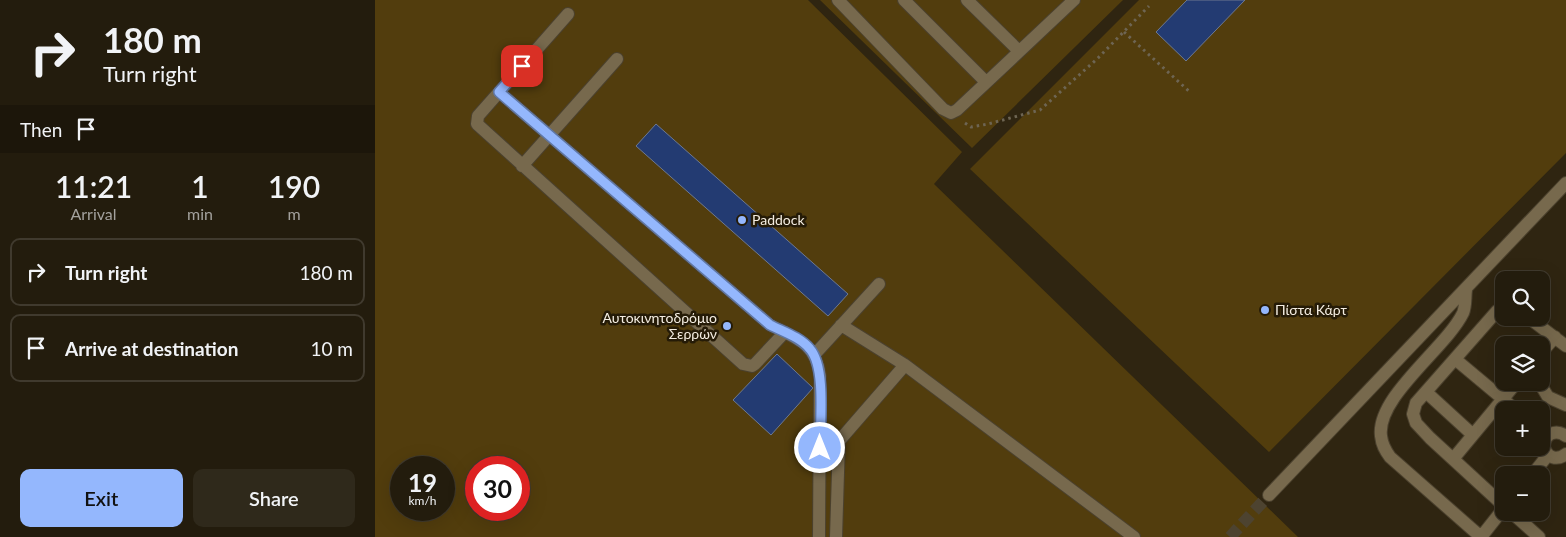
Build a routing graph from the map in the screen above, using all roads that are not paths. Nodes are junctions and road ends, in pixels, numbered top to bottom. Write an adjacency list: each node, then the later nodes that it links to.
1 (838, 0): 8 (street)
2 (905, 0): 8 (street)
3 (967, 0): 6 (street)
4 (1074, 0): 6 (street)
5 (568, 14): 9 (street)
6 (1019, 51): 8 (street)
7 (617, 59): 10 (street)
8 (986, 82)
9 (499, 92): 10 (street); 11 (street)
10 (549, 135): 11 (street); 18 (street)
11 (522, 166): 18 (street)
12 (1566, 183): 14 (street)
13 (879, 284): 16 (street)
14 (1466, 290): 38 (street); 45 (street)
15 (1495, 313): 23 (street)
16 (841, 325): 22 (street); 24 (street)
17 (1540, 326): 19 (street)
18 (785, 332): 22 (street)
19 (1555, 337): 20 (street); 21 (street)
20 (1550, 343)
21 (1566, 346)
22 (815, 354): 42 (street)
23 (1455, 358): 27 (street); 28 (street)
24 (905, 365): 43 (street); 44 (street)
25 (1510, 391): 28 (street)
26 (1544, 391): 29 (street)
27 (1426, 392): 31 (street); 36 (street)
28 (1503, 399): 31 (street)
29 (1566, 405)
30 (1550, 434): 32 (street)
31 (1473, 435): 36 (street)
32 (1565, 435)
33 (1566, 454): 35 (street)
34 (1547, 456): 37 (street)
35 (1550, 456)
36 (1453, 459): 39 (street)
37 (1539, 466)
38 (1269, 495)
39 (1495, 499)
40 (1495, 519): 45 (street)
41 (1521, 521): 46 (street)
42 (819, 537)
43 (836, 537)
44 (1134, 537)
45 (1481, 537)
46 (1539, 537)

